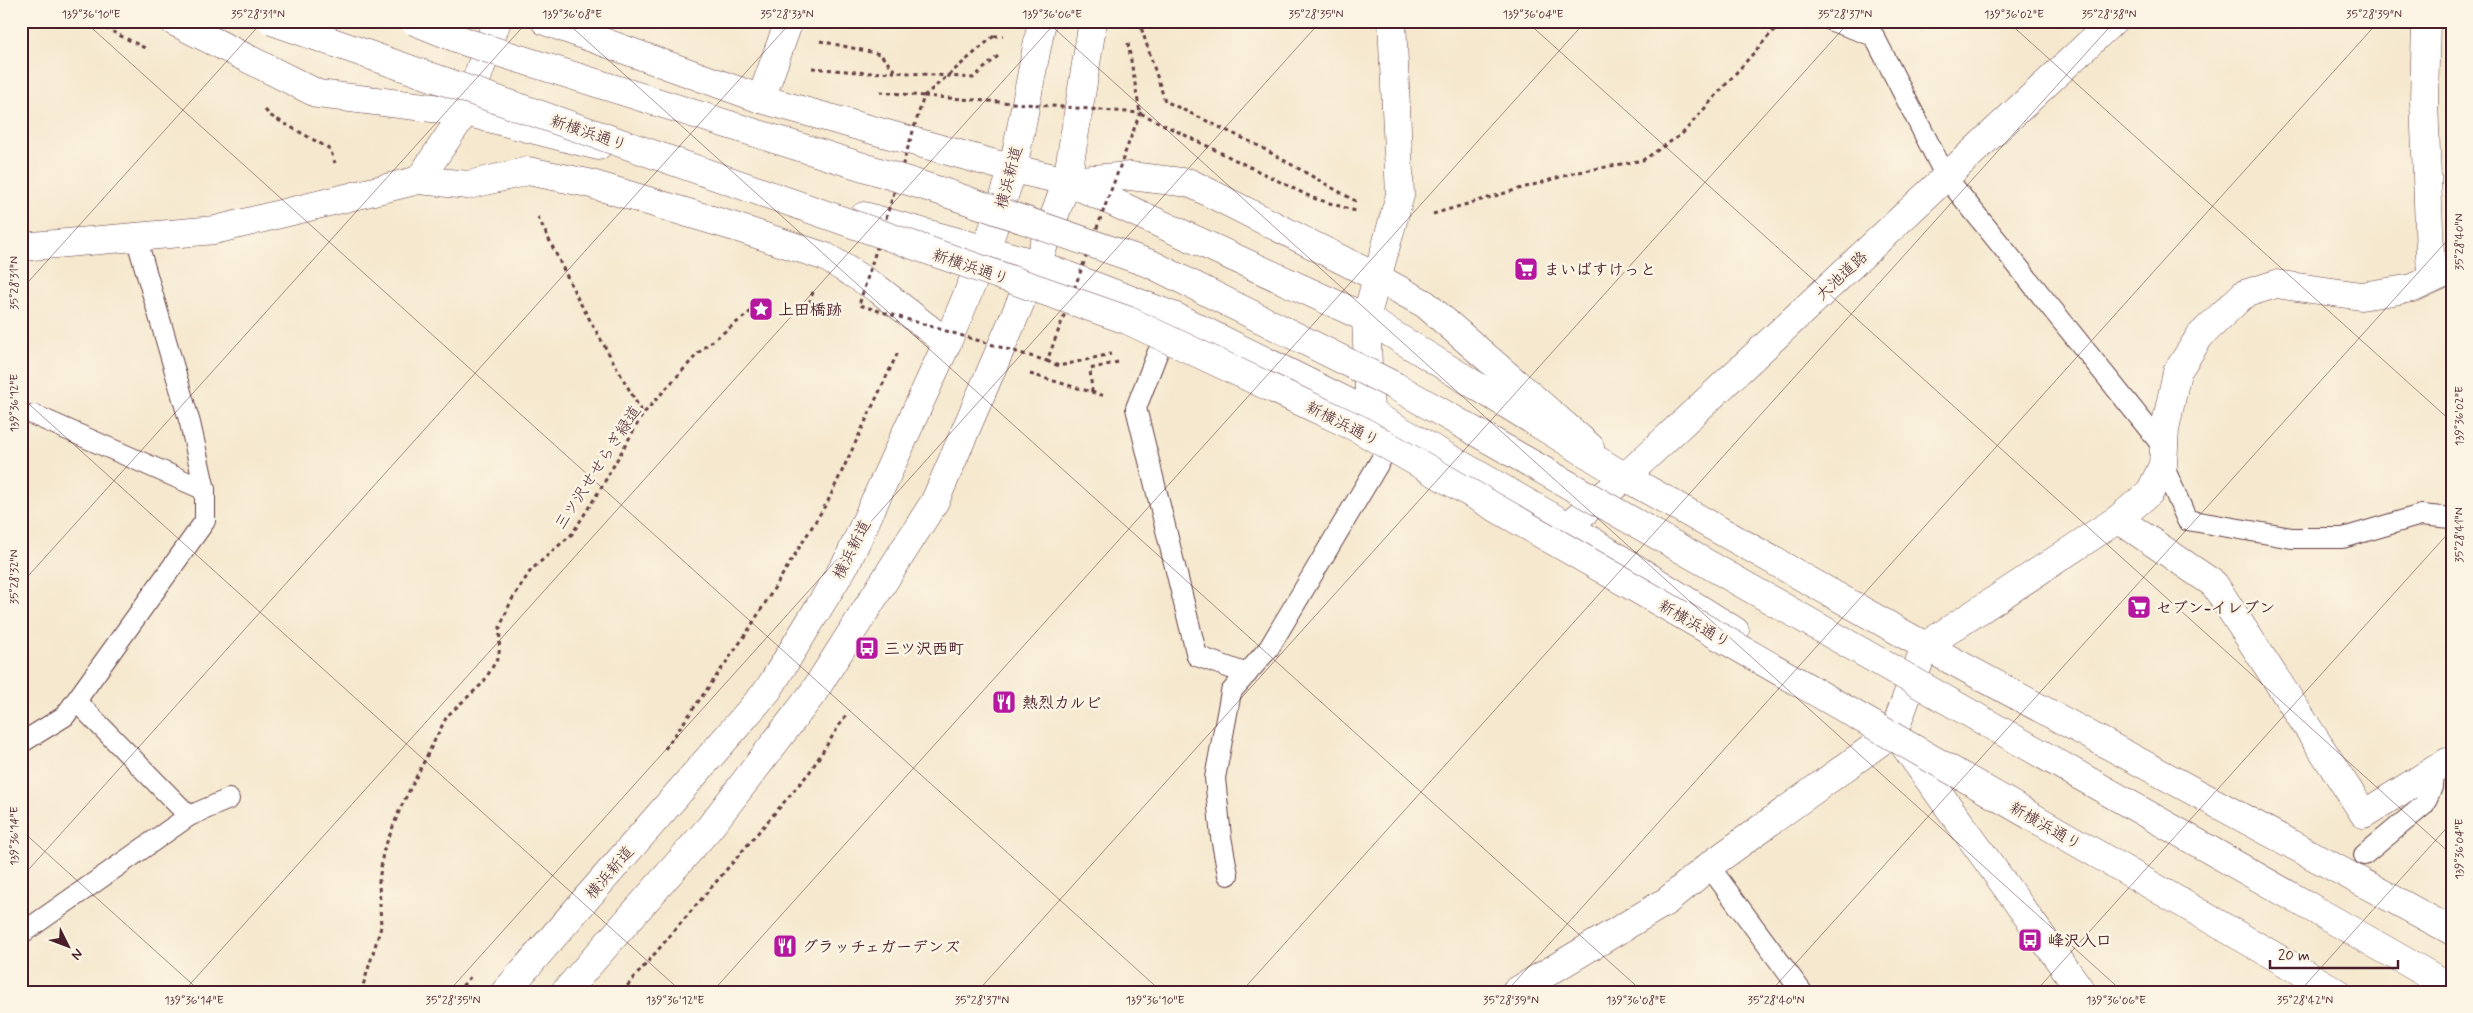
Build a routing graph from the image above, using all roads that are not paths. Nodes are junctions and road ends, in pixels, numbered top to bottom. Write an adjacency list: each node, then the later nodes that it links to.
1 (173, 21): 14 (main road)
2 (272, 21): 56 (main road, 新横浜通り, bridge)
3 (414, 21): 50 (main road, bridge)
4 (497, 21): 14 (main road)
5 (545, 21): 13 (main road)
6 (1042, 21): 15 (main road, 横浜新道)
7 (1094, 21): 18 (main road)
8 (1392, 21): 24 (main road)
9 (1832, 21): 16 (lane)
10 (2113, 21): 16 (main road, 大池道路)
11 (2426, 21): 23 (main road)
12 (787, 27): 13 (main road)
13 (761, 99): 15 (main road)
14 (465, 112): 17 (main road); 21 (main road)
15 (1013, 169): 18 (main road); 21 (main road, 横浜新道)
16 (1946, 177): 31 (lane); 32 (main road, 大池道路)
17 (419, 180): 19 (main road); 27 (main road)
18 (1067, 181): 22 (main road); 24 (main road); 26 (main road)
19 (136, 237): 20 (main road); 33 (lane)
20 (21, 247)
21 (986, 250): 22 (main road); 27 (main road, 横浜新道)
22 (1037, 264): 25 (main road); 52 (main road)
23 (2441, 275): 31 (main road)
24 (1376, 277): 26 (main road); 32 (main road)
25 (1176, 317): 28 (main road); 38 (lane)
26 (1366, 318): 28 (main road); 32 (main road)
27 (947, 343): 51 (main road, 横浜新道)
28 (1370, 413): 30 (main road)
29 (34, 415): 33 (lane)
30 (1398, 430): 36 (main road); 38 (lane)
31 (2163, 456): 34 (lane); 35 (main road)
32 (1625, 477): 36 (main road, 大池道路); 37 (main road)
33 (205, 490): 39 (lane)
34 (2452, 518)
35 (2118, 519): 37 (main road); 42 (main road)
36 (1568, 526): 40 (main road)
37 (1925, 646): 40 (main road); 48 (main road)
38 (1247, 674): 47 (lane)
39 (76, 701): 41 (lane); 44 (lane)
40 (1894, 732): 46 (main road); 55 (main road)
41 (21, 743)
42 (2440, 767): 45 (lane)
43 (229, 799): 44 (lane)
44 (190, 816): 49 (lane)
45 (2364, 854)
46 (1709, 866): 53 (main road); 54 (lane)
47 (1228, 875)
48 (2452, 931)
49 (21, 934)
50 (2452, 988)
51 (505, 992)
52 (565, 992)
53 (1515, 992)
54 (1802, 992)
55 (2082, 992)
56 (2337, 992)

